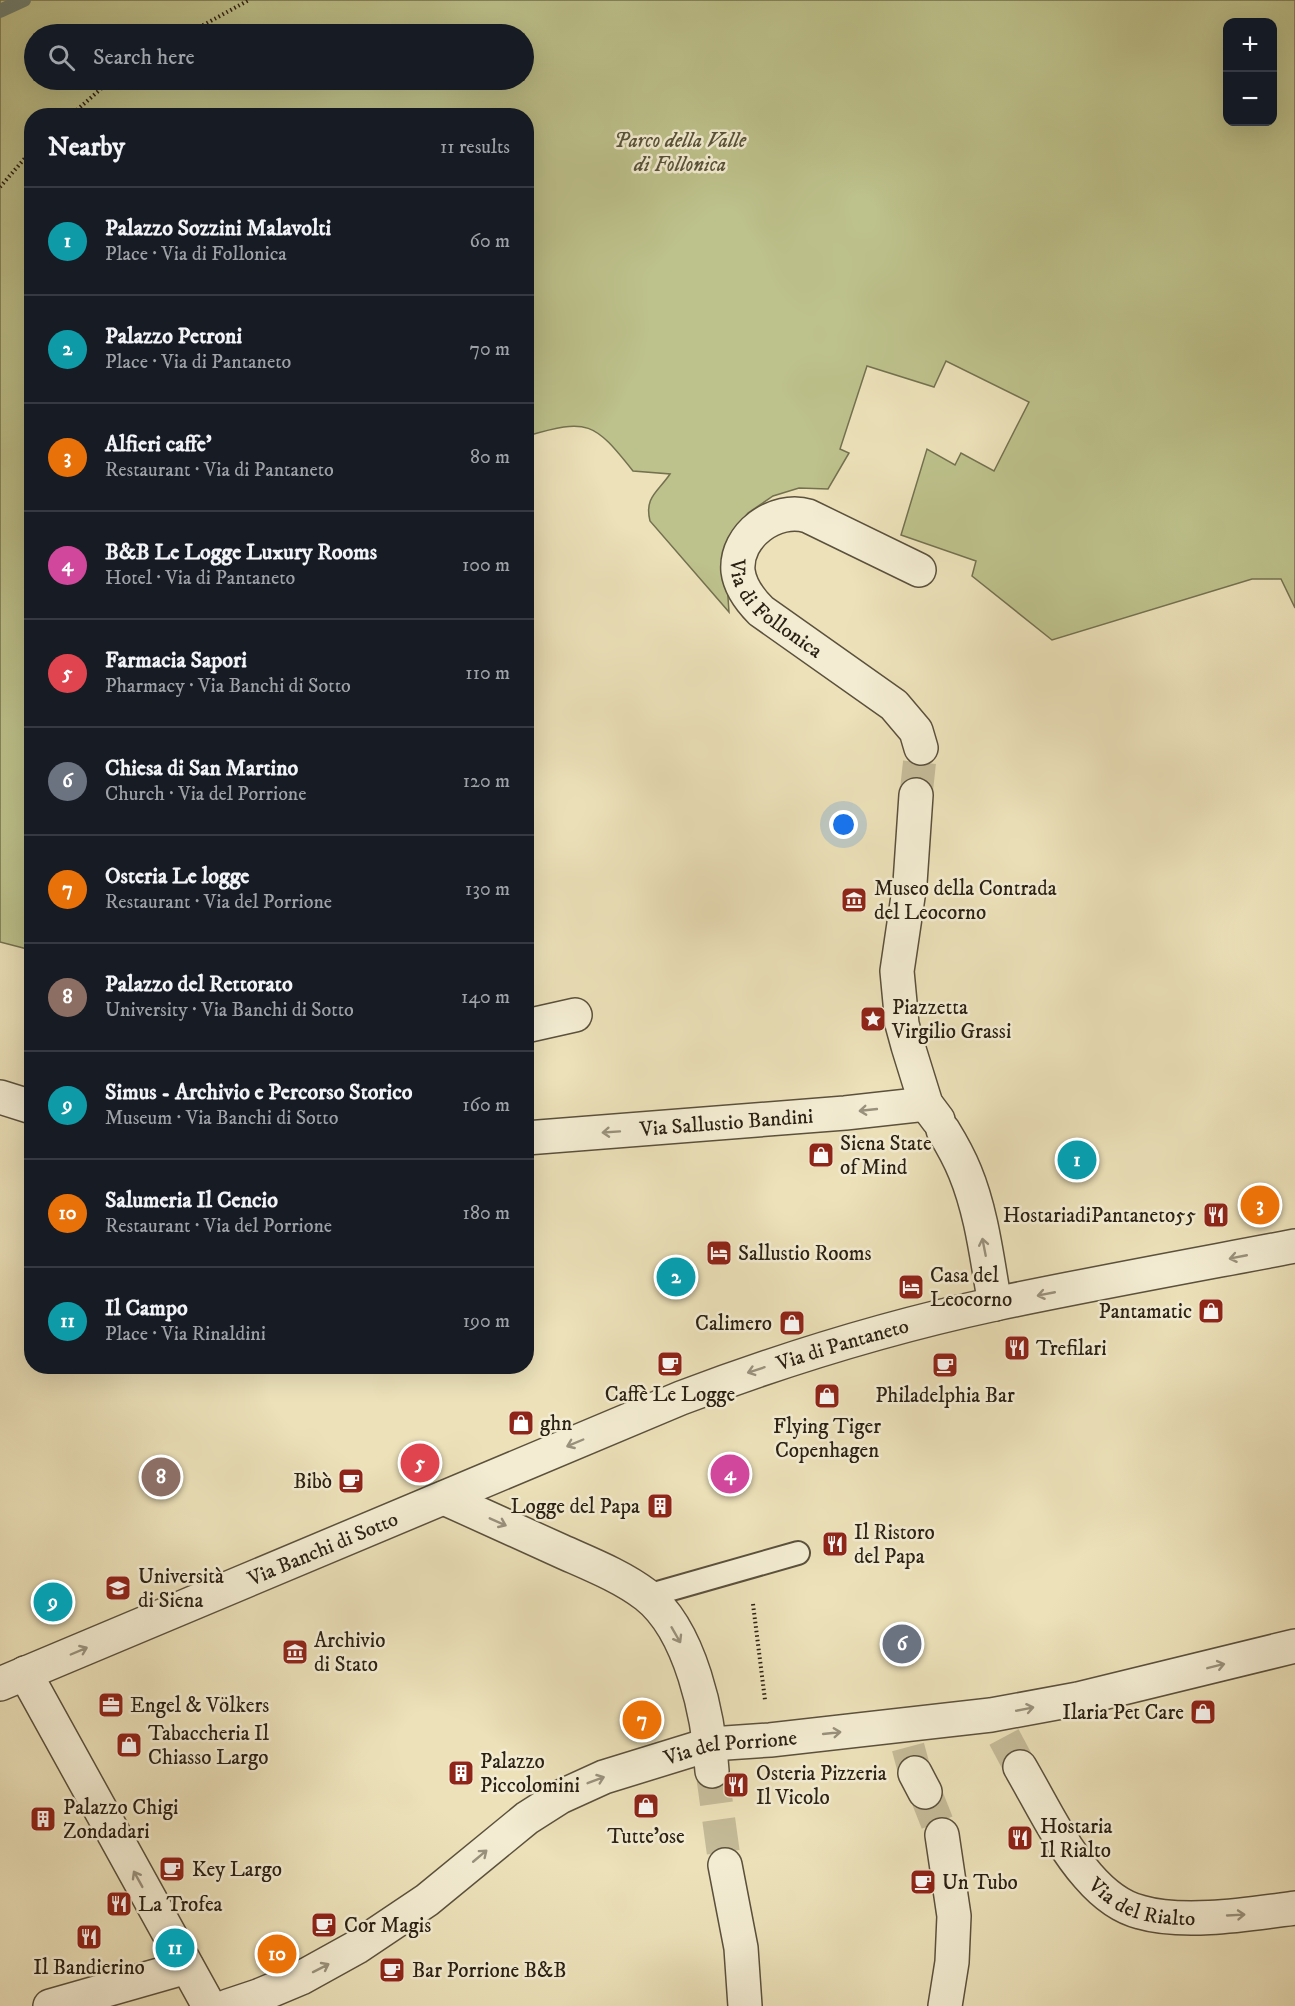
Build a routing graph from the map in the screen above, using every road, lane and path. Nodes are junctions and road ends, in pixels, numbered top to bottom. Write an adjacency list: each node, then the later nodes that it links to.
1 (249, 0): 2 (path)
2 (205, 24)
3 (100, 90): 4 (path)
4 (79, 108)
5 (24, 159): 6 (path)
6 (0, 187)
7 (919, 570): 8 (street, Via di Follonica)
8 (921, 748)
9 (916, 795): 14 (street)
10 (576, 1015): 11 (street)
11 (534, 1024)
12 (0, 1097): 13 (street)
13 (24, 1104)
14 (936, 1118): 15 (street, Via Sallustio Bandini, one-way to 15); 17 (street, one-way to 14)
15 (534, 1137)
16 (1295, 1246): 17 (street, Via di Pantaneto, one-way to 17)
17 (995, 1304): 18 (street, Via di Pantaneto, one-way to 18)
18 (444, 1498): 20 (street, one-way to 20); 23 (street, Via Banchi di Sotto, one-way to 18)
19 (798, 1553): 20 (lane)
20 (647, 1596): 25 (street, one-way to 25)
21 (753, 1598): 24 (path)
22 (1295, 1646): 25 (street, Via del Porrione, one-way to 22)
23 (12, 1678): 30 (street, one-way to 23)
24 (764, 1693)
25 (712, 1758): 33 (street, Via del Porrione, one-way to 25)
26 (1020, 1767): 29 (street, Via del Rialto, one-way to 29)
27 (942, 1835): 35 (street)
28 (725, 1865): 34 (street)
29 (1295, 1908)
30 (187, 1966): 31 (street); 32 (street)
31 (50, 2006)
32 (209, 2006)
33 (228, 2006)
34 (745, 2006)
35 (945, 2006)

